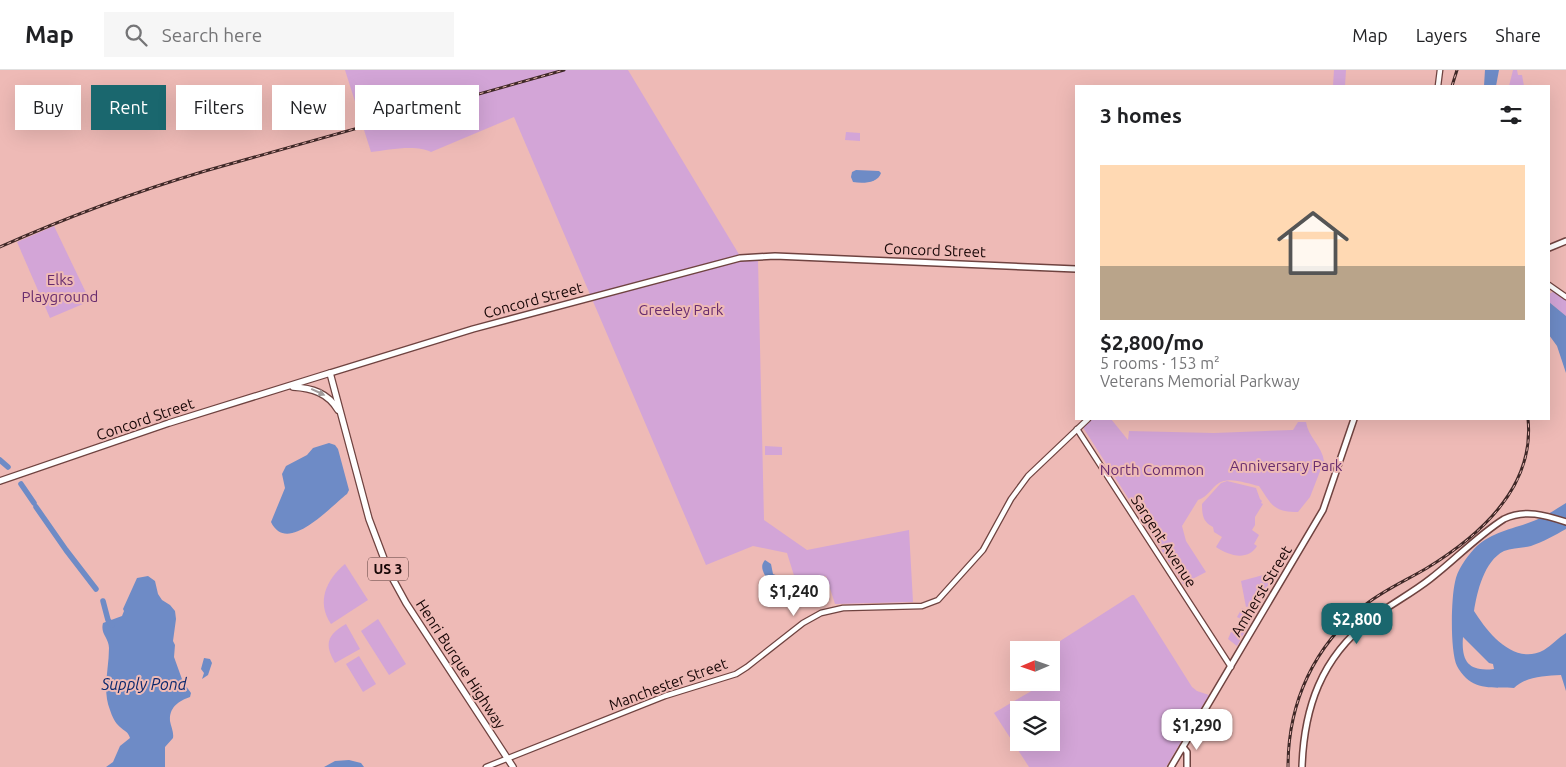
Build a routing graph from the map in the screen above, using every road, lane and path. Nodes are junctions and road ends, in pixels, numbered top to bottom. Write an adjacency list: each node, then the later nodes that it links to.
1 (1440, 70): 2 (street)
2 (1438, 85)
3 (1566, 241): 4 (main road)
4 (1550, 248)
5 (1075, 270): 8 (main road, Concord Street)
6 (1550, 286): 7 (street)
7 (1566, 297)
8 (330, 373): 9 (main road, Concord Street); 10 (main road, Henri Burque Highway / US 3)
9 (286, 387): 10 (main road, one-way to 10); 14 (main road, Concord Street)
10 (341, 414): 18 (main road, Henri Burque Highway / US 3)
11 (1087, 420): 13 (street, Manchester Street)
12 (1354, 420): 16 (main road, Amherst Street)
13 (1077, 429): 16 (street, Sargent Avenue); 18 (street, Manchester Street)
14 (0, 481)
15 (1566, 522): 23 (main road)
16 (1231, 667): 17 (main road, Amherst Street)
17 (1183, 747): 21 (main road, Amherst Street); 22 (main road)
18 (508, 759): 19 (street, Manchester Street); 20 (main road, Henri Burque Highway / US 3)
19 (486, 767)
20 (513, 767)
21 (1171, 767)
22 (1187, 767)
23 (1302, 767)

